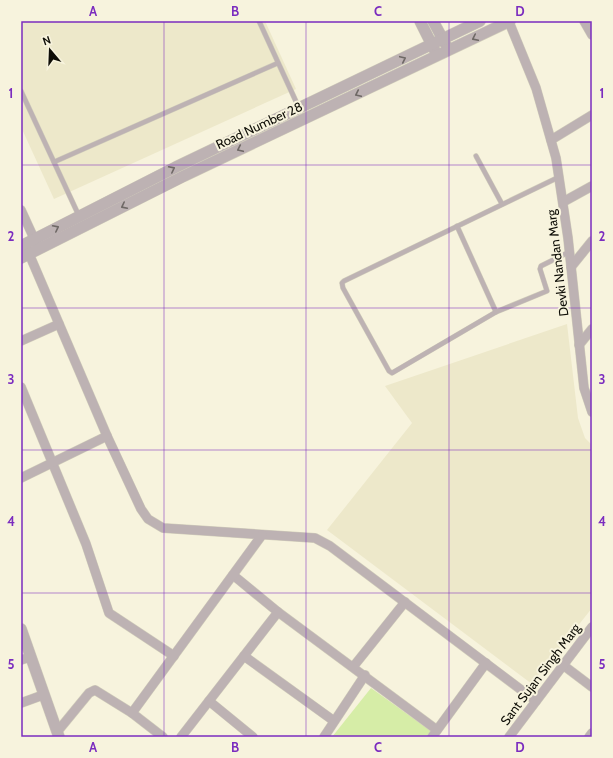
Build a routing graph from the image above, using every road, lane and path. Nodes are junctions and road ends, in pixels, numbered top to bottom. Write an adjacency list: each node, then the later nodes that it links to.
1 (259, 21): 12 (lane)
2 (420, 21): 9 (street)
3 (433, 21): 8 (street)
4 (480, 21): 8 (street, Road Number 28)
5 (510, 21): 10 (street, Road Number 28, one-way to 10); 16 (street, Devki Nandan Marg)
6 (584, 21): 7 (street)
7 (592, 35)
8 (443, 40): 9 (street, Road Number 28); 10 (street)
9 (432, 45): 11 (street); 14 (street, Road Number 28, one-way to 9)
10 (450, 51): 11 (street, Road Number 28)
11 (438, 56): 24 (street, Road Number 28, one-way to 24)
12 (278, 63): 14 (lane); 18 (lane)
13 (21, 91): 18 (lane)
14 (299, 108): 24 (street, Road Number 28, one-way to 14)
15 (592, 115): 16 (street)
16 (551, 140): 19 (street, Devki Nandan Marg)
17 (476, 156): 22 (lane)
18 (54, 162): 24 (lane)
19 (559, 177): 21 (street, Devki Nandan Marg); 22 (lane)
20 (592, 186): 21 (street)
21 (562, 202): 28 (street, Devki Nandan Marg)
22 (502, 204): 25 (lane)
23 (21, 210): 27 (street)
24 (82, 221): 27 (street, Road Number 28)
25 (457, 226): 30 (lane); 30 (lane)
26 (592, 241): 29 (street)
27 (28, 248): 31 (street)
28 (570, 252): 29 (street, Devki Nandan Marg); 30 (lane)
29 (571, 267): 34 (street, Devki Nandan Marg)
30 (496, 312)
31 (60, 324): 33 (street); 39 (street)
32 (592, 329): 34 (street)
33 (21, 341)
34 (580, 346): 37 (street, Devki Nandan Marg)
35 (592, 383): 37 (street)
36 (21, 387): 40 (street)
37 (584, 388): 38 (street, Devki Nandan Marg)
38 (592, 412)
39 (107, 436): 40 (street); 42 (street)
40 (53, 464): 41 (street); 48 (street)
41 (21, 478)
42 (262, 536): 43 (street); 44 (street)
43 (233, 575): 45 (street); 48 (street)
44 (405, 602): 51 (street); 53 (street)
45 (278, 612): 49 (street); 53 (street)
46 (592, 627): 52 (street, Sant Sujan Singh Marg)
47 (21, 628): 50 (street)
48 (174, 656): 60 (street)
49 (244, 656): 57 (street); 61 (street)
50 (26, 658): 56 (street)
51 (486, 663): 58 (street); 64 (street)
52 (563, 665): 55 (street); 58 (street, Sant Sujan Singh Marg)
53 (354, 667): 54 (street)
54 (365, 676): 61 (street); 64 (street)
55 (592, 687)
56 (43, 695): 59 (street); 63 (street)
57 (209, 701): 66 (street); 67 (street)
58 (536, 701): 69 (street, Sant Sujan Singh Marg)
59 (21, 703)
60 (132, 713): 63 (street); 65 (street)
61 (334, 722): 68 (street)
62 (592, 733): 70 (street)
63 (58, 734)
64 (434, 734)
65 (163, 737)
66 (181, 737)
67 (253, 737)
68 (324, 737)
69 (509, 737)
70 (589, 737)

